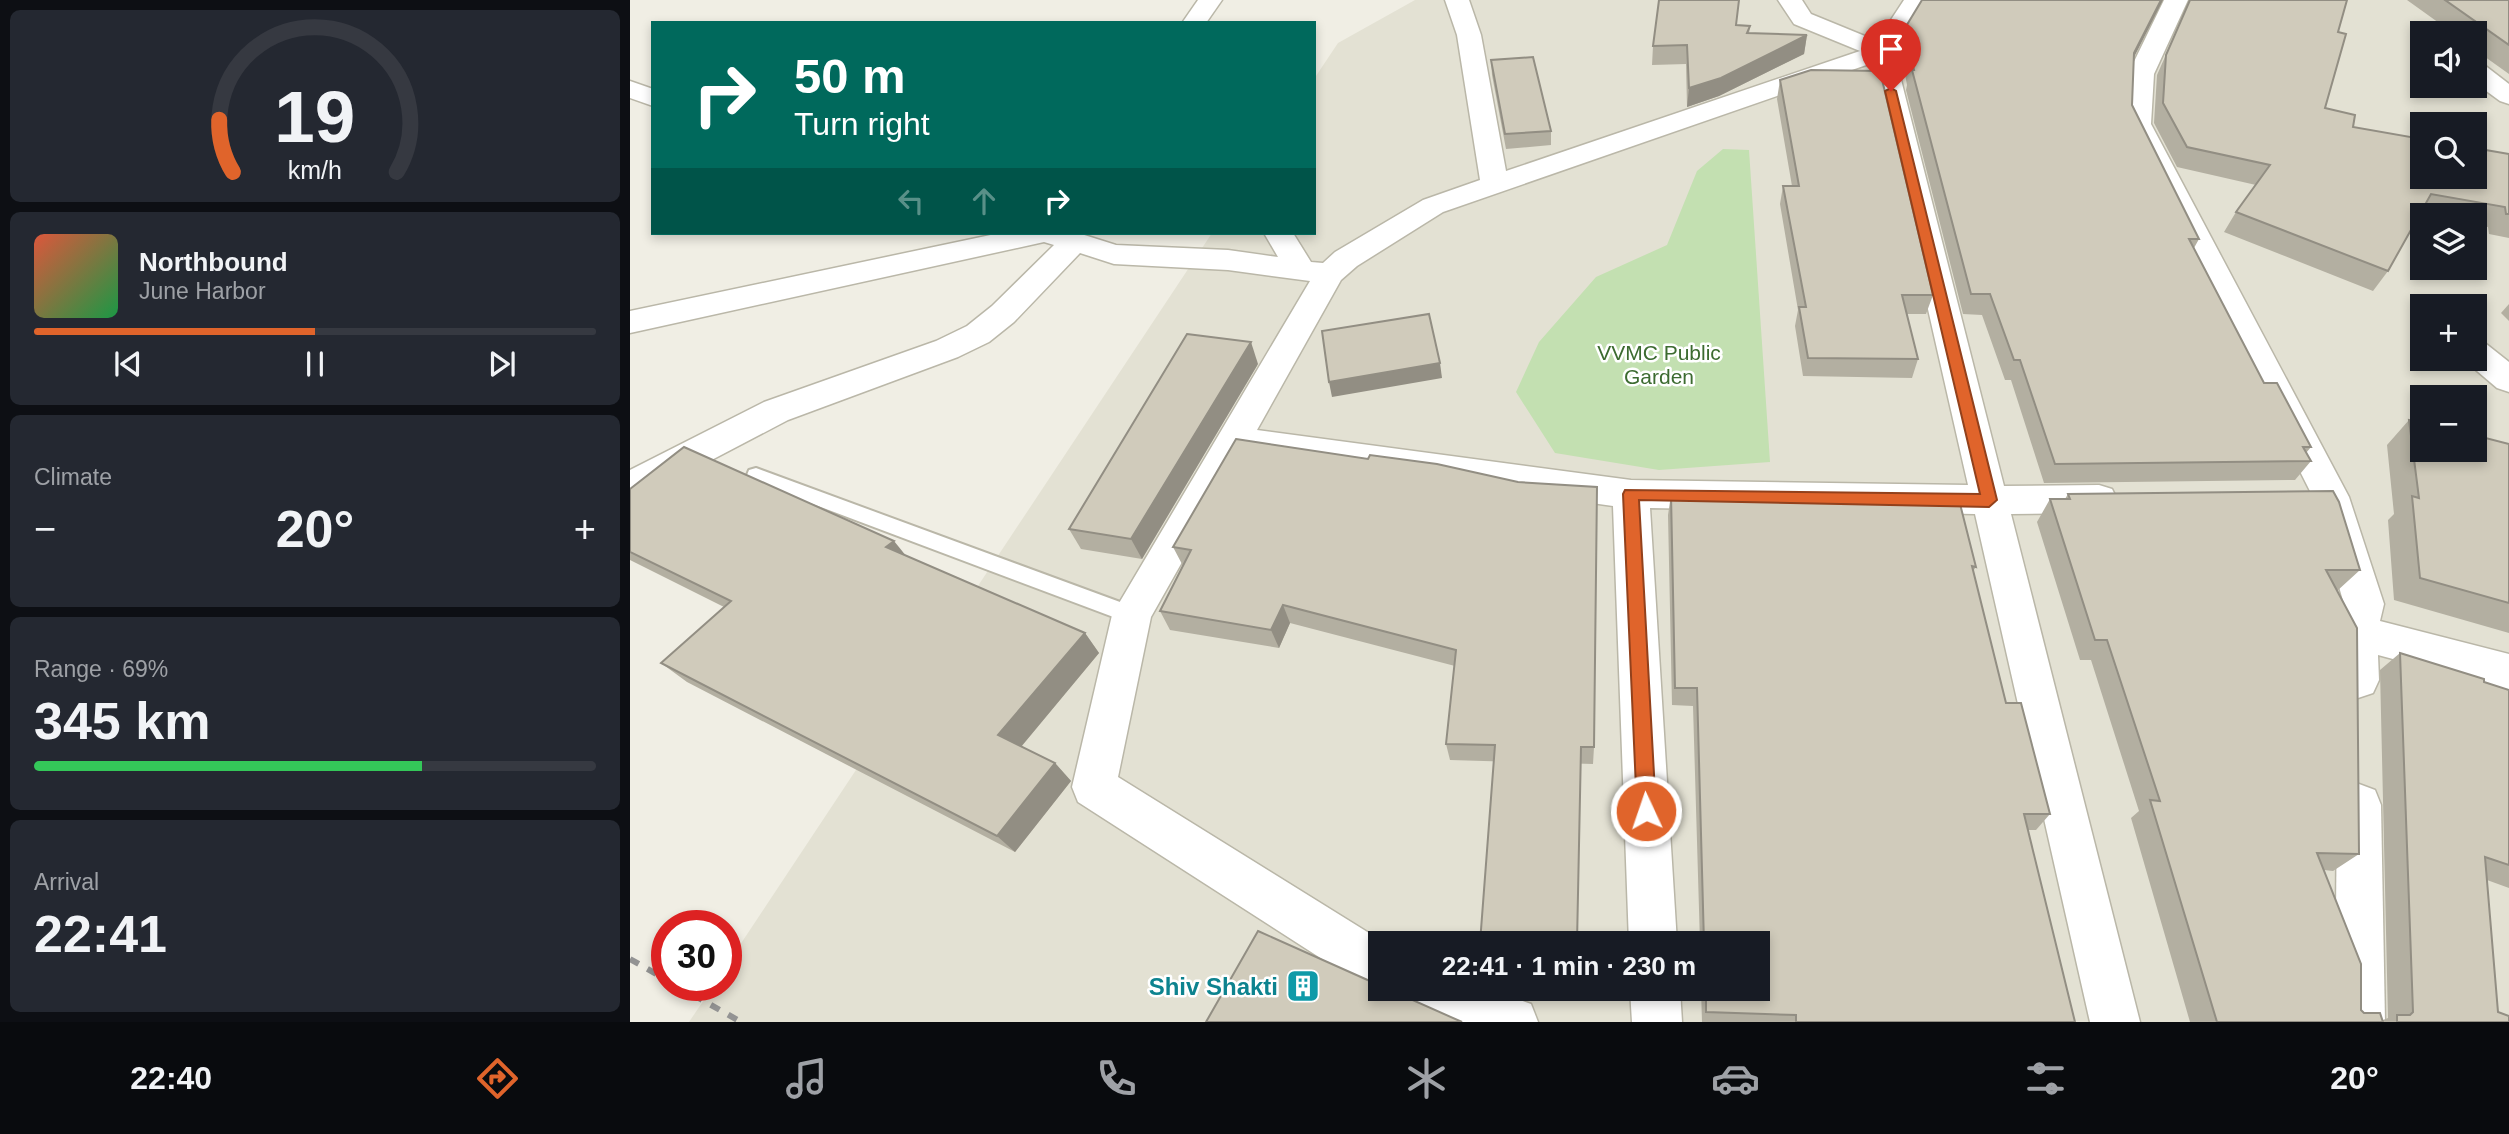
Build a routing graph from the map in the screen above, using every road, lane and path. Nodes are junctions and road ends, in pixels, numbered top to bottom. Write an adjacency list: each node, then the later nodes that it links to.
1 (1210, 0): 6 (street)
2 (1457, 0): 12 (street)
3 (1790, 0): 7 (street)
4 (1916, 0): 7 (street)
5 (2176, 0): 24 (street)
6 (1195, 21)
7 (1882, 52): 12 (street); 26 (street)
8 (2487, 79): 10 (street)
9 (630, 89): 11 (street)
10 (2509, 96)
11 (651, 97)
12 (1495, 185): 15 (street)
13 (1281, 235): 15 (street)
14 (1054, 236): 15 (street); 16 (street); 21 (street)
15 (1315, 272): 19 (street)
16 (630, 322)
17 (2487, 362): 18 (street)
18 (2509, 380)
19 (1232, 439): 22 (street); 27 (street)
20 (756, 475): 27 (lane)
21 (630, 486)
22 (1631, 494): 26 (street); 32 (street)
23 (2290, 497): 24 (street)
24 (2332, 497): 28 (street)
25 (2126, 499): 26 (street)
26 (1989, 500): 38 (street)
27 (1132, 615): 33 (street)
28 (2357, 632): 29 (street); 30 (street)
29 (2509, 673)
30 (2358, 715)
31 (2358, 771): 39 (street)
32 (1652, 931)
33 (1368, 961)
34 (1456, 1001): 36 (street)
35 (1656, 1001): 37 (street)
36 (1513, 1022)
37 (1657, 1022)
38 (2115, 1022)
39 (2360, 1022)

